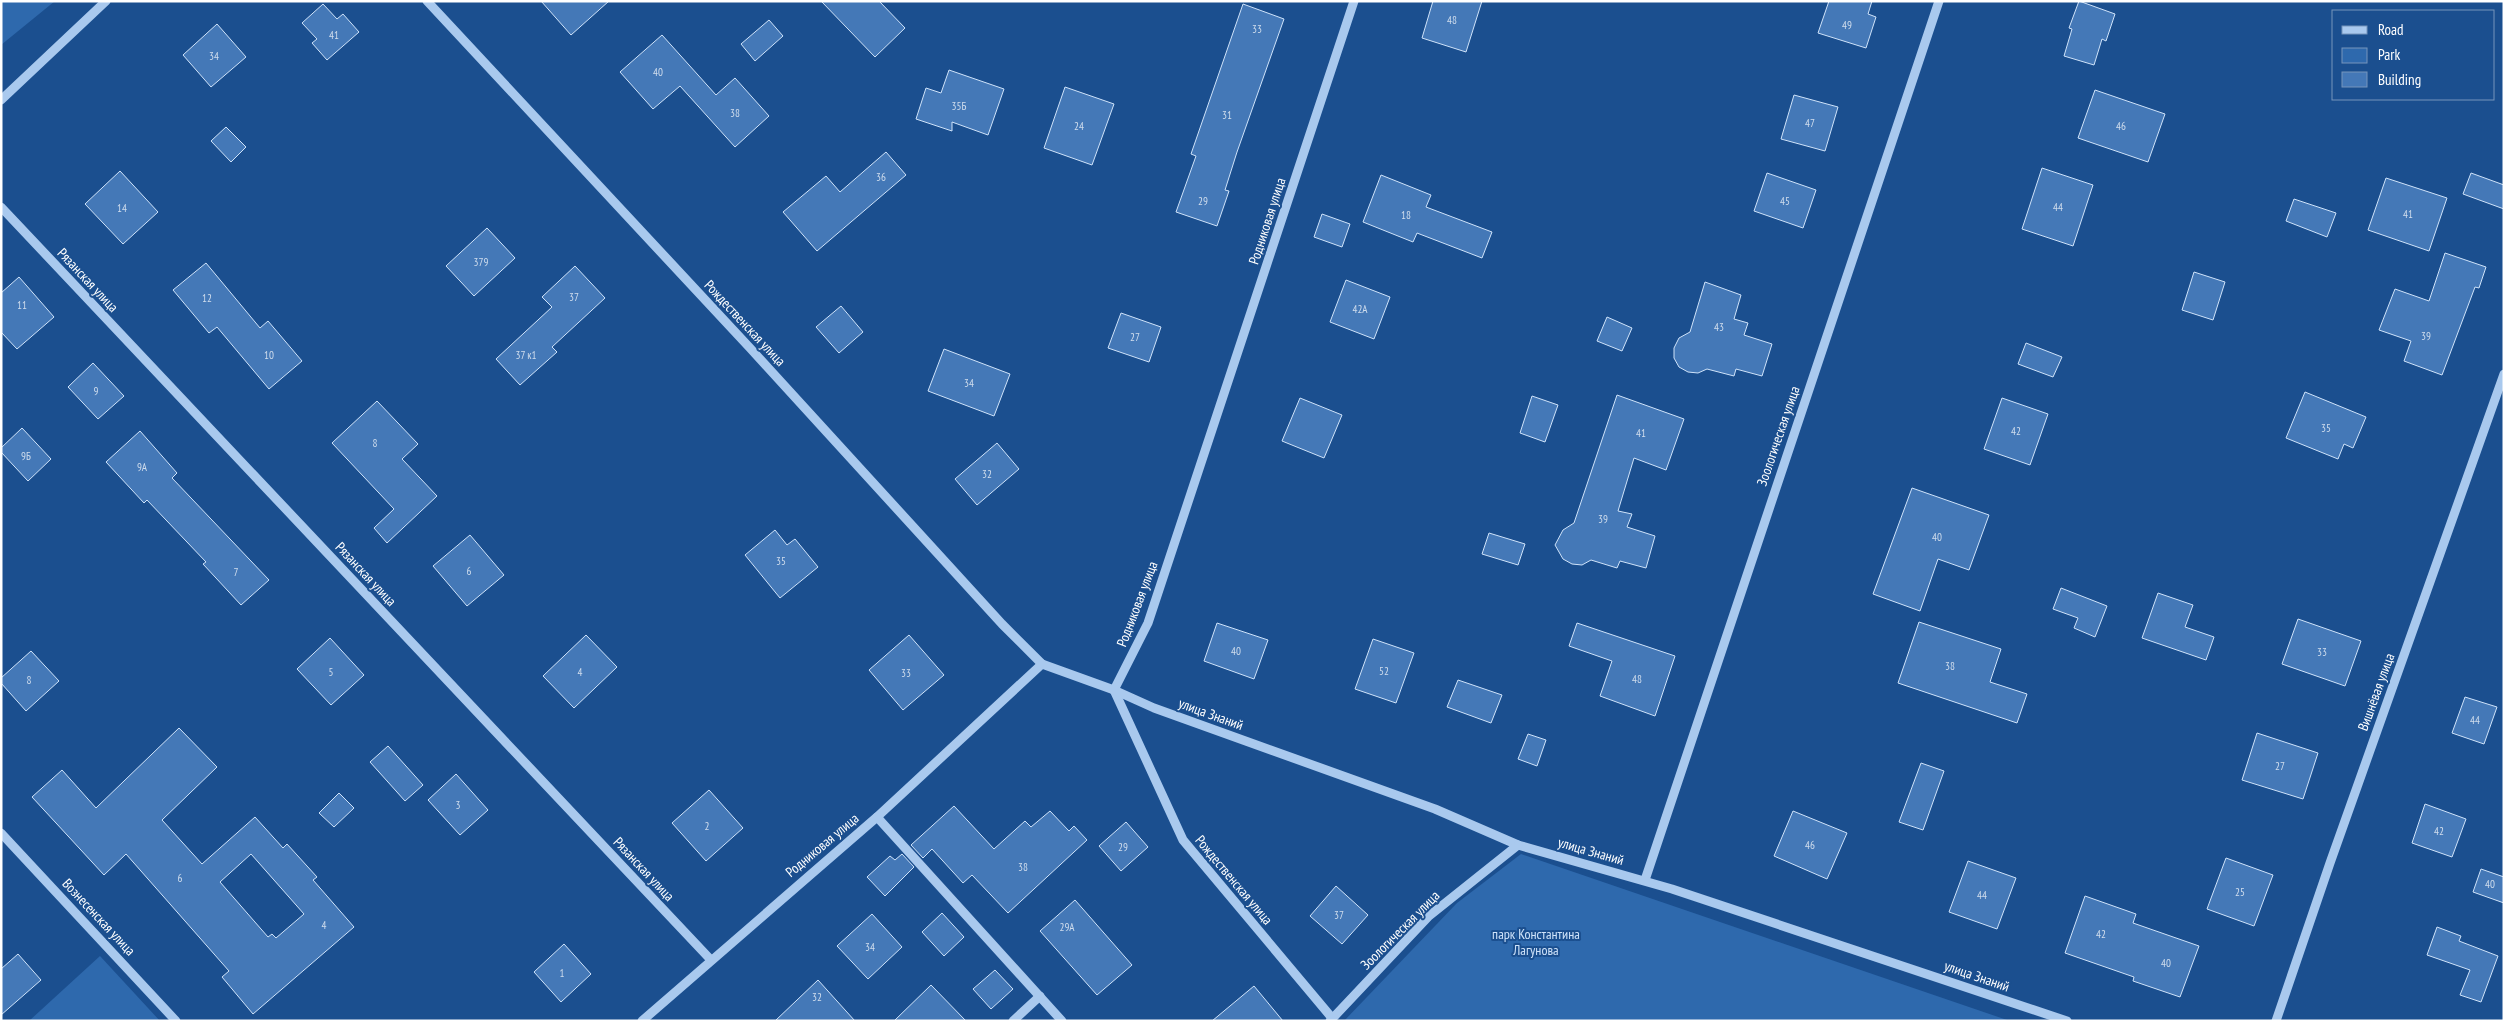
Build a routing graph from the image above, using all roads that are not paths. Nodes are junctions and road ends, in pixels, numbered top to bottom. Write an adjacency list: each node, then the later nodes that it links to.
1 (106, 1): 5 (street)
2 (427, 1): 8 (street, Рождественская улица)
3 (1354, 1): 9 (street, Родниковая улица)
4 (1938, 1): 13 (street, Зоологическая улица)
5 (1, 100)
6 (1, 207): 14 (street, Рязанская улица)
7 (2504, 374): 22 (street, Вишнёвая улица)
8 (1042, 664): 9 (street); 10 (street, Родниковая улица)
9 (1114, 690): 12 (street, улица Знаний); 16 (street, Рождественская улица)
10 (877, 817): 14 (street, Родниковая улица); 15 (street)
11 (1, 833): 17 (street, Вознесенская улица)
12 (1518, 845): 13 (street, улица Знаний); 16 (street, Зоологическая улица)
13 (1645, 880): 21 (street, улица Знаний)
14 (711, 960): 18 (street, Родниковая улица)
15 (1040, 996): 19 (street); 20 (street)
16 (1331, 1020)
17 (176, 1021)
18 (642, 1021)
19 (1012, 1021)
20 (1062, 1021)
21 (2067, 1021)
22 (2276, 1021)

